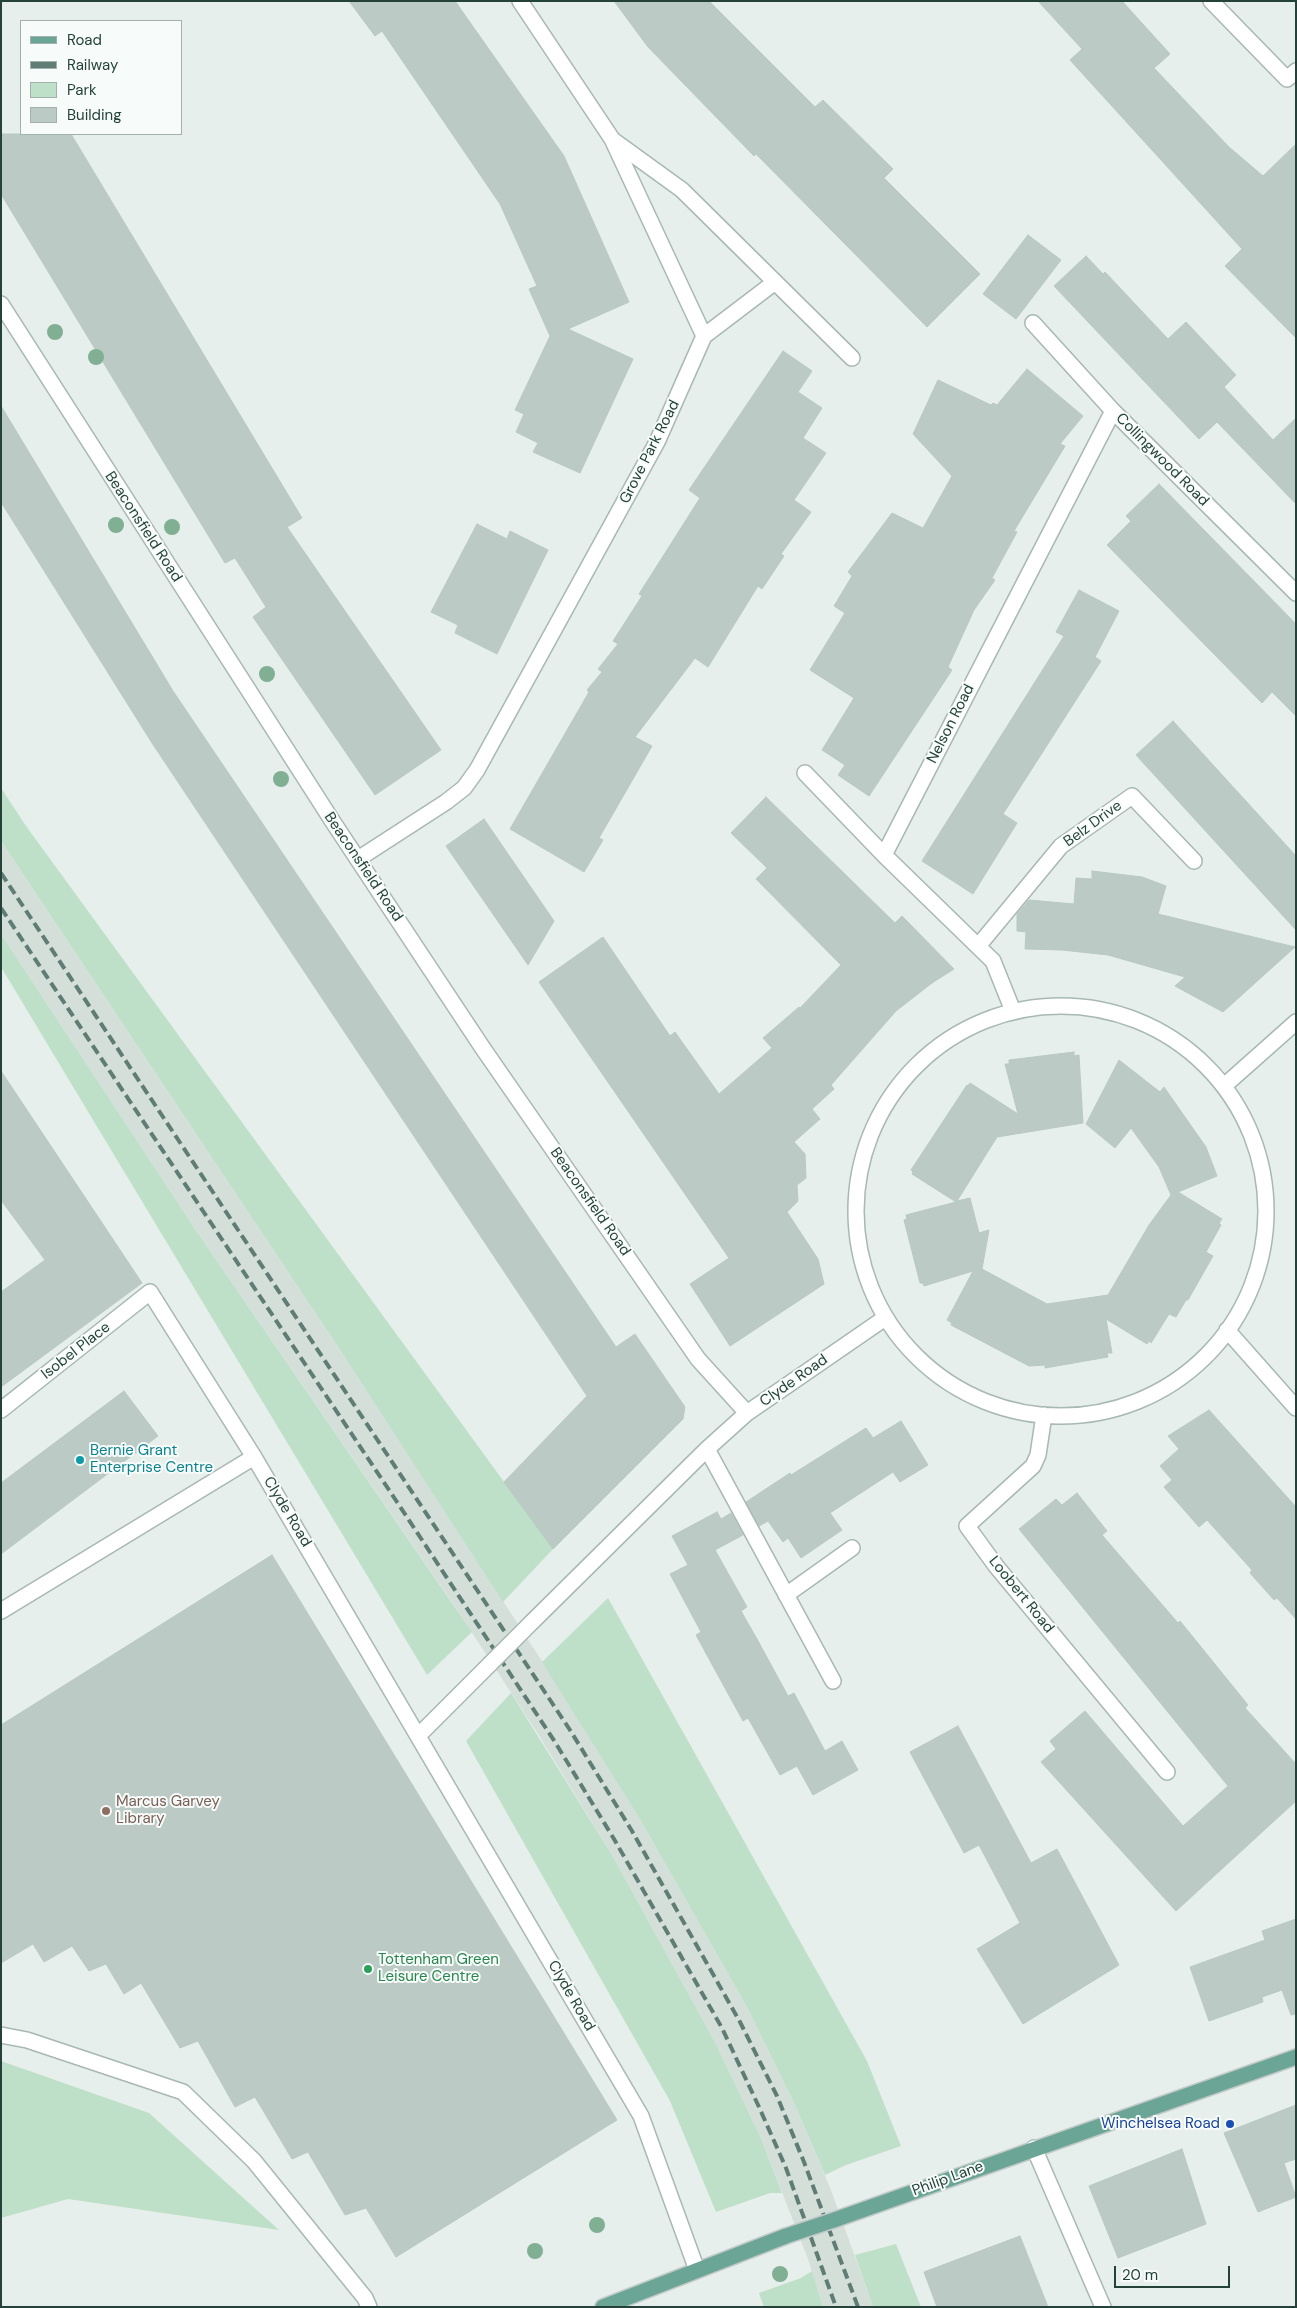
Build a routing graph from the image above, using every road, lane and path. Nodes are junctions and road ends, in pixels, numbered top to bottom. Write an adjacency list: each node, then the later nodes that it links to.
1 (520, 1): 4 (street)
2 (1211, 1): 3 (street)
3 (1296, 71)
4 (612, 139): 5 (street); 8 (street)
5 (775, 282): 8 (street); 9 (street)
6 (1, 304): 14 (street, Beaconsfield Road)
7 (1033, 323): 10 (street, Collingwood Road)
8 (704, 336): 14 (street, Grove Park Road)
9 (852, 358)
10 (1113, 411): 11 (street, Collingwood Road); 13 (street, Nelson Road)
11 (1296, 593)
12 (805, 773): 13 (street)
13 (884, 855): 16 (street)
14 (358, 859): 25 (street, Beaconsfield Road)
15 (1194, 861): 16 (street, Belz Drive)
16 (979, 945): 17 (street)
17 (1013, 1011): 19 (street); 21 (street)
18 (1296, 1022): 19 (street)
19 (1224, 1086): 22 (street)
20 (150, 1292): 24 (street, Isobel Place); 28 (street, Clyde Road)
21 (885, 1318): 25 (street, Clyde Road); 26 (street)
22 (1227, 1330): 23 (street); 26 (street)
23 (1296, 1408)
24 (1, 1410)
25 (747, 1413): 27 (street, Clyde Road)
26 (1044, 1415): 34 (street, Loobert Road)
27 (707, 1449): 30 (street); 33 (street, Clyde Road, bridge)
28 (254, 1457): 31 (street); 33 (street, Clyde Road)
29 (852, 1548): 30 (street)
30 (786, 1595): 32 (street)
31 (1, 1611)
32 (833, 1681)
33 (419, 1735): 38 (street, Clyde Road)
34 (1167, 1772)
35 (1, 2035): 39 (street)
36 (1296, 2057): 37 (main road, Philip Lane)
37 (1034, 2148): 38 (main road, Philip Lane, bridge); 41 (street)
38 (697, 2270): 40 (main road, Philip Lane)
39 (369, 2307)
40 (603, 2307)
41 (1103, 2307)

